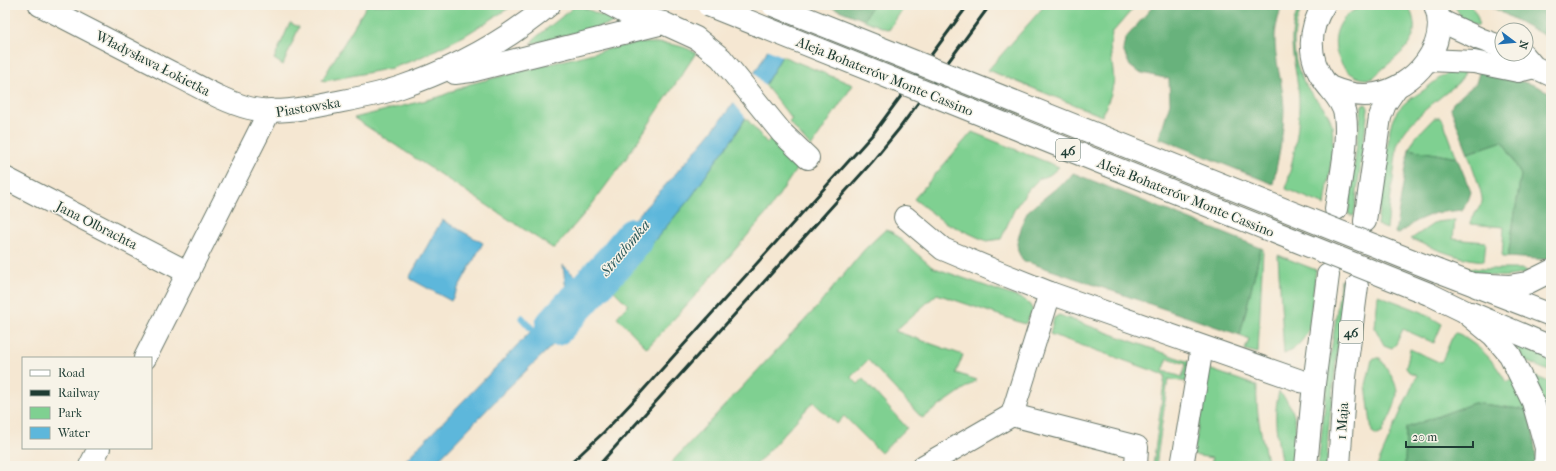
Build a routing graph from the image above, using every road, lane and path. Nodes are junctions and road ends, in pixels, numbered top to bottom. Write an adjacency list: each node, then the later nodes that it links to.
1 (40, 5): 15 (main road, Władysława Łokietka)
2 (549, 5): 12 (main road, Piastowska)
3 (611, 5): 8 (main road)
4 (708, 5): 27 (main road, Aleja Bohaterów Monte Cassino / 46, bridge)
5 (773, 5): 24 (main road, Aleja Bohaterów Monte Cassino / 46, bridge)
6 (1324, 5): 13 (main road)
7 (1437, 12): 9 (main road); 10 (main road)
8 (663, 23): 12 (main road); 16 (main road)
9 (1494, 44)
10 (1428, 60): 11 (main road); 14 (main road)
11 (1536, 66)
12 (426, 78): 15 (main road, Piastowska)
13 (1330, 88): 14 (main road); 18 (main road)
14 (1396, 88): 20 (main road)
15 (270, 110): 22 (main road, Piastowska)
16 (808, 158)
17 (5, 178): 22 (main road, Jana Olbrachta)
18 (1336, 209)
19 (905, 217): 26 (main road)
20 (1365, 221)
21 (1551, 271): 24 (main road)
22 (189, 273): 31 (main road, Piastowska)
23 (1328, 275): 32 (main road)
24 (1472, 284): 28 (main road, Aleja Bohaterów Monte Cassino)
25 (1357, 286): 40 (main road, 1 Maja / 46)
26 (1050, 293): 29 (main road); 33 (main road)
27 (1464, 311): 30 (main road, Aleja Bohaterów Monte Cassino); 41 (main road)
28 (1551, 315)
29 (1202, 347): 32 (main road); 38 (main road)
30 (1551, 347)
31 (146, 357)
32 (1314, 384): 39 (main road)
33 (1012, 415): 36 (main road); 37 (main road)
34 (98, 449): 35 (main road)
35 (90, 466)
36 (924, 466)
37 (1136, 466)
38 (1182, 466)
39 (1306, 466)
40 (1339, 466)
41 (1545, 466)

